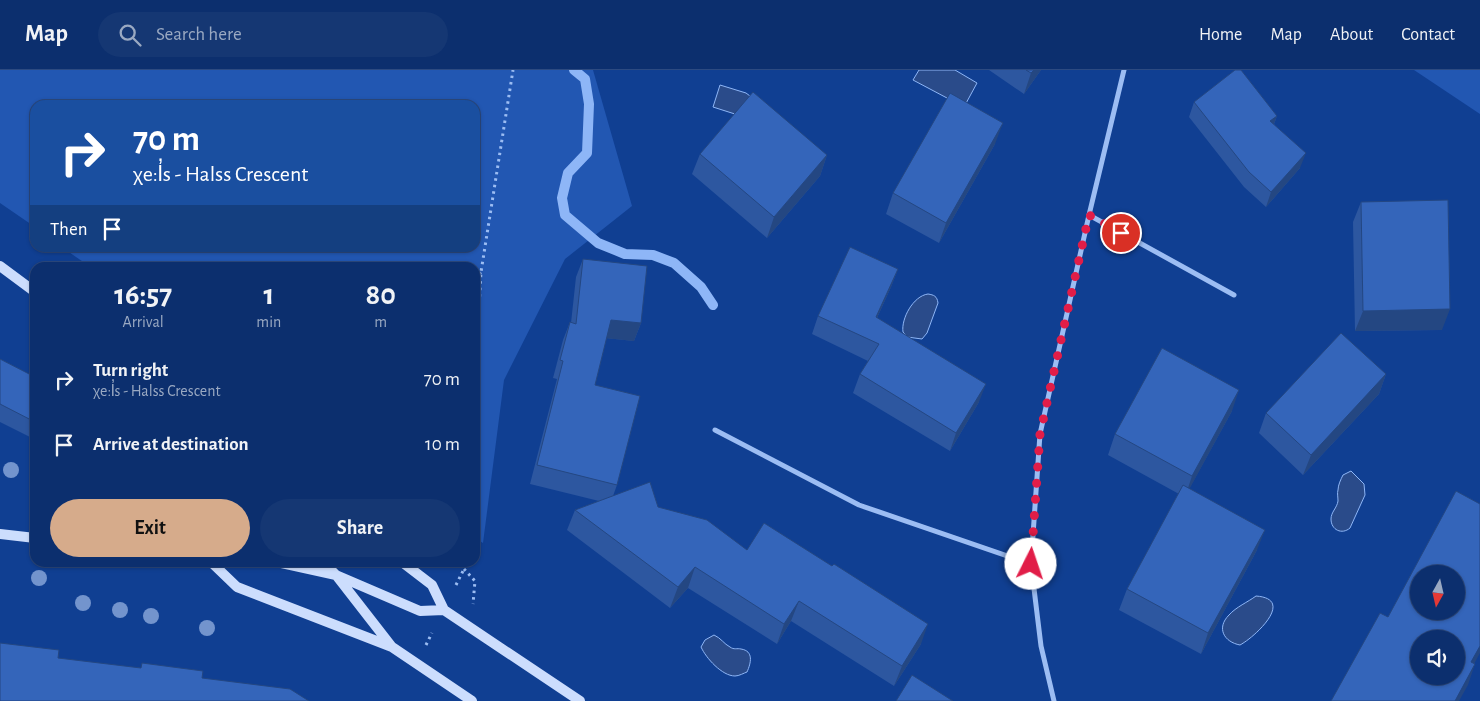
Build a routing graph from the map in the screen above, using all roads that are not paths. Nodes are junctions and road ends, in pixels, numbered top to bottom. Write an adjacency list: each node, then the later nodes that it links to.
1 (1124, 70): 2 (street)
2 (1089, 215): 5 (street); 9 (street)
3 (0, 266): 4 (main road)
4 (30, 288)
5 (1234, 295)
6 (715, 430): 9 (street)
7 (0, 534): 8 (main road)
8 (30, 537)
9 (1031, 564): 19 (street)
10 (216, 567): 16 (main road)
11 (300, 567): 14 (main road)
12 (328, 567): 14 (main road)
13 (409, 567): 15 (main road)
14 (336, 575): 15 (main road); 16 (main road)
15 (444, 610): 17 (main road)
16 (392, 647): 18 (main road)
17 (577, 700)
18 (472, 701)
19 (1054, 701)

